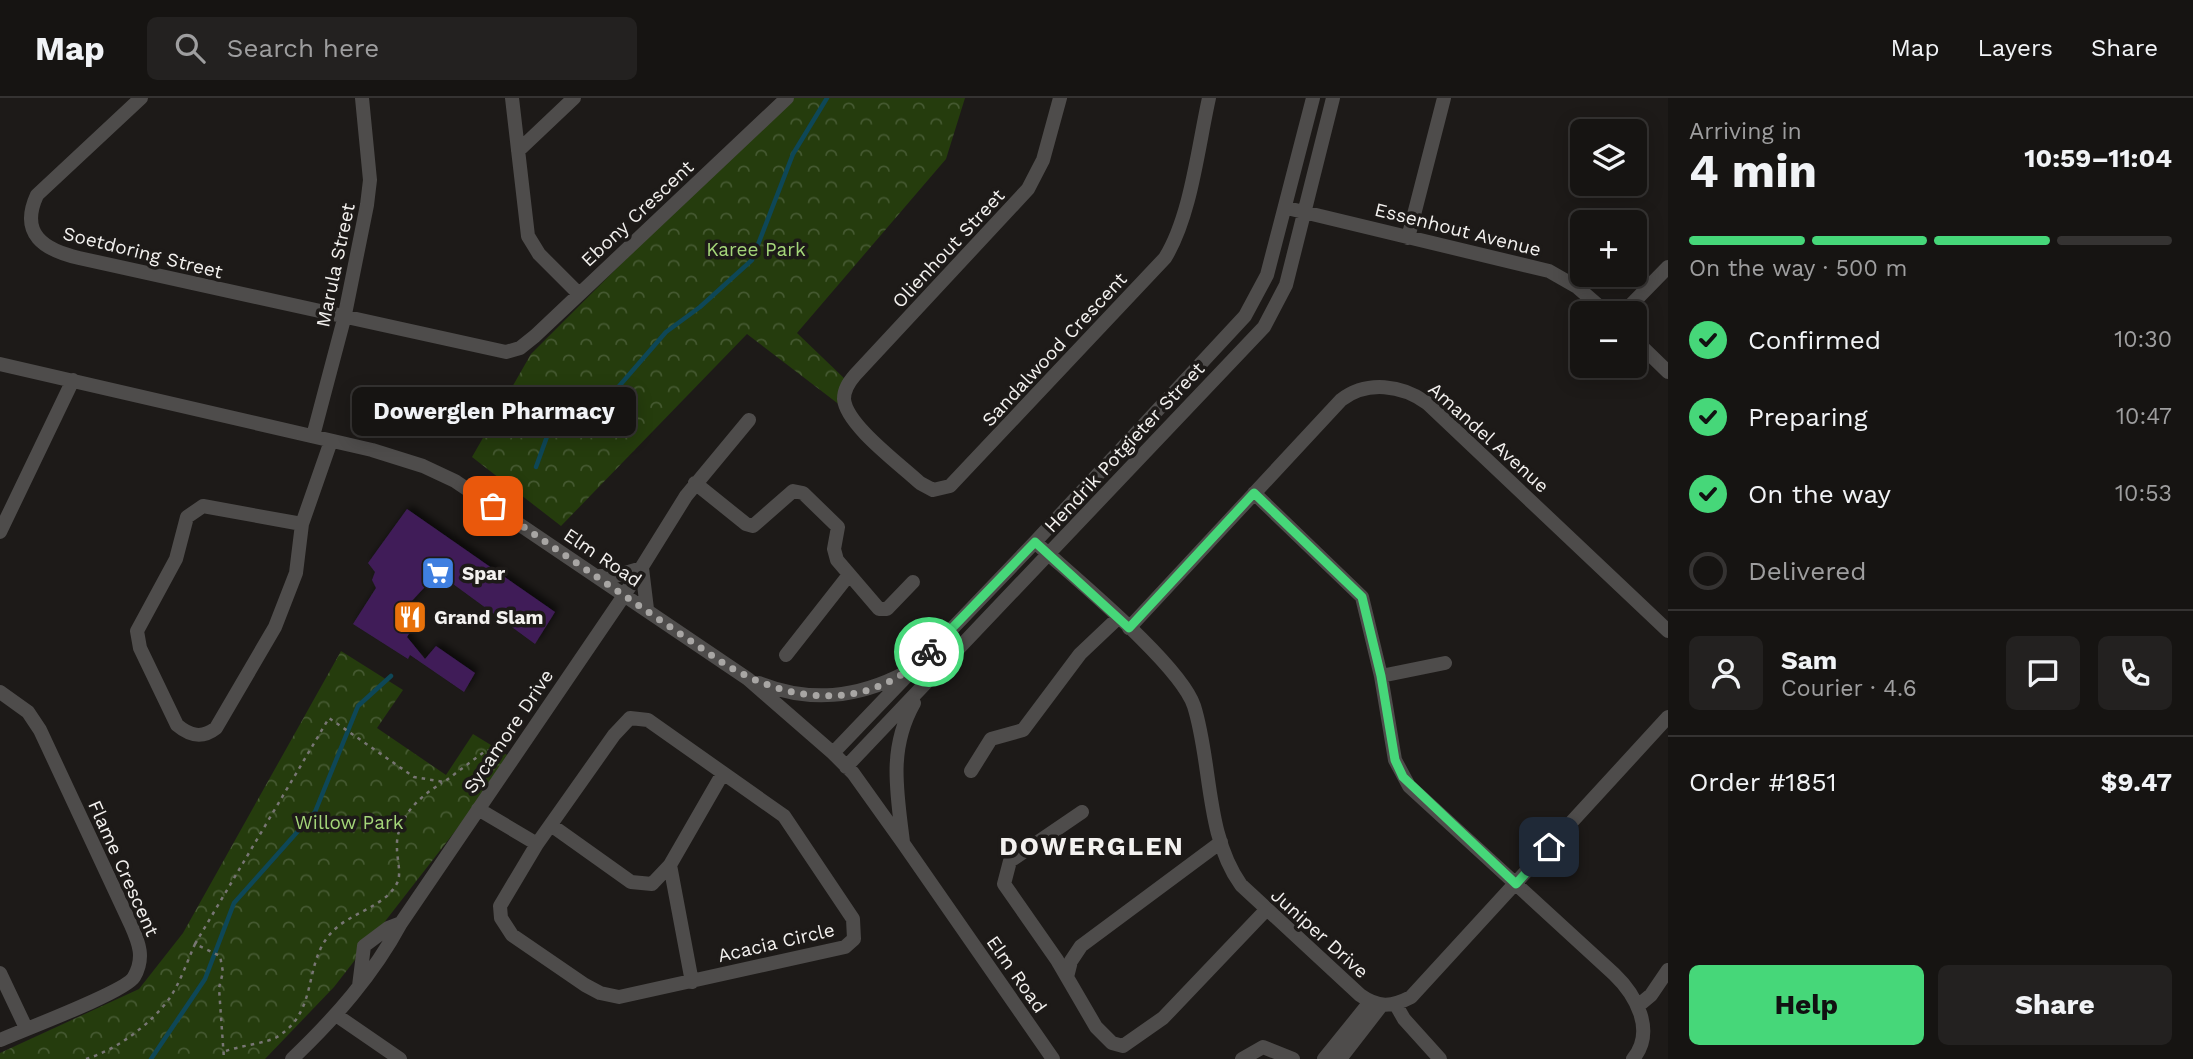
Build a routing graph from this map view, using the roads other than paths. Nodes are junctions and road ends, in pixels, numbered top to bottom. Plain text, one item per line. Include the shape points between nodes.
1 (141, 98) edge
2 (362, 98) edge
3 (512, 98) edge
4 (574, 98) edge
5 (787, 98) edge
6 (1059, 98) edge
7 (1209, 98) edge
8 (1313, 98) edge
9 (1334, 98) edge
10 (1444, 98) edge
11 (518, 152) junction
12 (1287, 208) junction
13 (1307, 212) junction
14 (1408, 238) junction
15 (1668, 267) edge
16 (579, 294) junction
17 (1594, 301) edge
18 (1635, 301) edge
19 (344, 319) junction
20 (1647, 352) edge
21 (0, 364) edge
22 (1668, 372) edge
23 (73, 380) junction
24 (847, 409) joint
25 (749, 420) dead end
26 (313, 436) junction
27 (331, 441) junction
28 (695, 484) junction
29 (1254, 493) junction
30 (302, 524) junction
31 (0, 532) edge
32 (1035, 542) junction
33 (1049, 555) junction
34 (642, 568) junction
35 (598, 576) junction
36 (848, 576) junction
37 (913, 582) dead end
38 (625, 594) junction
39 (647, 609) junction
40 (1123, 623) junction
41 (1668, 631) edge
42 (786, 655) dead end
43 (1445, 663) dead end
44 (913, 669) junction
45 (932, 675) junction
46 (1381, 676) junction
47 (748, 679) junction
48 (0, 692) edge
49 (1668, 718) edge
50 (833, 753) junction
51 (846, 766) junction
52 (971, 771) dead end
53 (723, 773) junction
54 (478, 809) junction
55 (1082, 812) dead end
56 (551, 825) junction
57 (1221, 842) junction
58 (537, 844) junction
59 (904, 844) junction
60 (670, 865) junction
61 (1516, 884) junction
62 (1266, 910) junction
63 (401, 923) junction
64 (1047, 946) junction
65 (1080, 946) junction
66 (1668, 970) edge
67 (0, 973) edge
68 (1067, 977) junction
69 (692, 982) junction
70 (359, 986) junction
71 (1382, 1004) junction
72 (1639, 1005) junction
73 (336, 1015) junction
74 (26, 1028) junction
75 (0, 1040) edge
76 (292, 1059) edge
77 (400, 1059) edge
78 (1053, 1059) edge
79 (1242, 1059) edge
80 (1293, 1059) edge
81 (1324, 1059) edge
82 (1340, 1059) edge
83 (1440, 1059) edge
84 (1633, 1059) edge

1 - 19 street, Soetdoring Street via 37,195 30,214 37,238 61,254
2 - 19 street, Marula Street via 369,192
3 - 11 street, Ebony Crescent
4 - 11 street
5 - 16 street, Ebony Crescent
6 - 24 street, Olienhout Street via 1044,160 1028,189 850,381 844,394
7 - 24 street, Sandalwood Crescent via 1180,224 1165,258 950,486 937,491 920,483
8 - 12 street, Hendrik Potgieter Street
9 - 13 street, Hendrik Potgieter Street
10 - 14 street
11 - 16 street, Ebony Crescent via 528,236 539,254
12 - 13 street, Essenhout Avenue
12 - 32 street, Hendrik Potgieter Street via 1267,275 1245,316
13 - 14 street, Essenhout Avenue
13 - 33 street, Hendrik Potgieter Street via 1286,285 1264,327
14 - 17 street, Essenhout Avenue via 1549,271
15 - 18 street
16 - 19 street, Soetdoring Street via 520,348 506,352
19 - 26 street, Marula Street
20 - 22 street
21 - 23 street, Elm Road
23 - 26 street, Elm Road
23 - 31 street
25 - 28 street, Sycamore Drive
26 - 27 street, Elm Road
27 - 30 street
27 - 35 street, Elm Road via 423,466 456,481
28 - 34 street, Sycamore Drive
28 - 36 street via 753,526 786,496 800,491 838,527 834,555
29 - 40 street, Amandel Avenue
29 - 41 street, Amandel Avenue via 1347,395 1371,388 1407,390 1427,402
29 - 46 street via 1362,597
30 - 30 street via 203,506 187,517 176,559 137,637 177,725 187,733 209,734 216,728 269,637 296,573
32 - 33 street, Juniper Drive
32 - 44 street, Hendrik Potgieter Street
33 - 40 street, Juniper Drive
33 - 45 street, Hendrik Potgieter Street
34 - 35 street
34 - 38 street, Sycamore Drive
34 - 39 street
35 - 38 street, Elm Road
36 - 37 street via 884,610
36 - 42 street
38 - 39 street, Elm Road
38 - 54 street, Sycamore Drive
39 - 47 street, Elm Road
40 - 52 street, Amandel Avenue via 1080,654 1030,723 1017,734 991,739
40 - 57 street, Juniper Drive via 1178,678 1190,698
43 - 46 street
44 - 47 street via 871,688 832,696 794,694
44 - 50 street, Hendrik Potgieter Street
45 - 51 street, Hendrik Potgieter Street
45 - 59 street via 906,717 895,753
46 - 61 street via 1395,760 1403,777
47 - 50 street, Elm Road
48 - 74 street, Flame Crescent via 28,712 40,730 141,948 128,984
49 - 61 street
50 - 51 street, Elm Road
51 - 59 street, Elm Road
53 - 56 street, Acacia Circle via 648,720 629,718
53 - 60 street
53 - 69 street, Acacia Circle via 784,816 853,919 854,939 845,947
54 - 58 street
54 - 63 street, Sycamore Drive
55 - 64 street via 1021,851 1003,877
56 - 58 street, Acacia Circle
56 - 60 street via 631,882 652,884
57 - 62 street, Juniper Drive via 1234,876
57 - 65 street
58 - 69 street, Acacia Circle via 500,906 501,918 512,935 600,993 638,995
59 - 78 street, Elm Road
60 - 69 street
61 - 71 street via 1411,997
61 - 72 street via 1621,980
62 - 68 street via 1163,1018 1123,1045 1104,1037
62 - 71 street, Juniper Drive
63 - 70 street, Sycamore Drive
63 - 70 street via 364,946
64 - 65 street via 1063,950
64 - 68 street
65 - 68 street
66 - 72 street
67 - 74 street
70 - 73 street, Sycamore Drive
71 - 81 street
71 - 82 street
71 - 83 street, Juniper Drive via 1404,1019
72 - 84 street via 1642,1040
73 - 76 street, Sycamore Drive
73 - 77 street
74 - 75 street, Flame Crescent
79 - 80 street via 1263,1047

